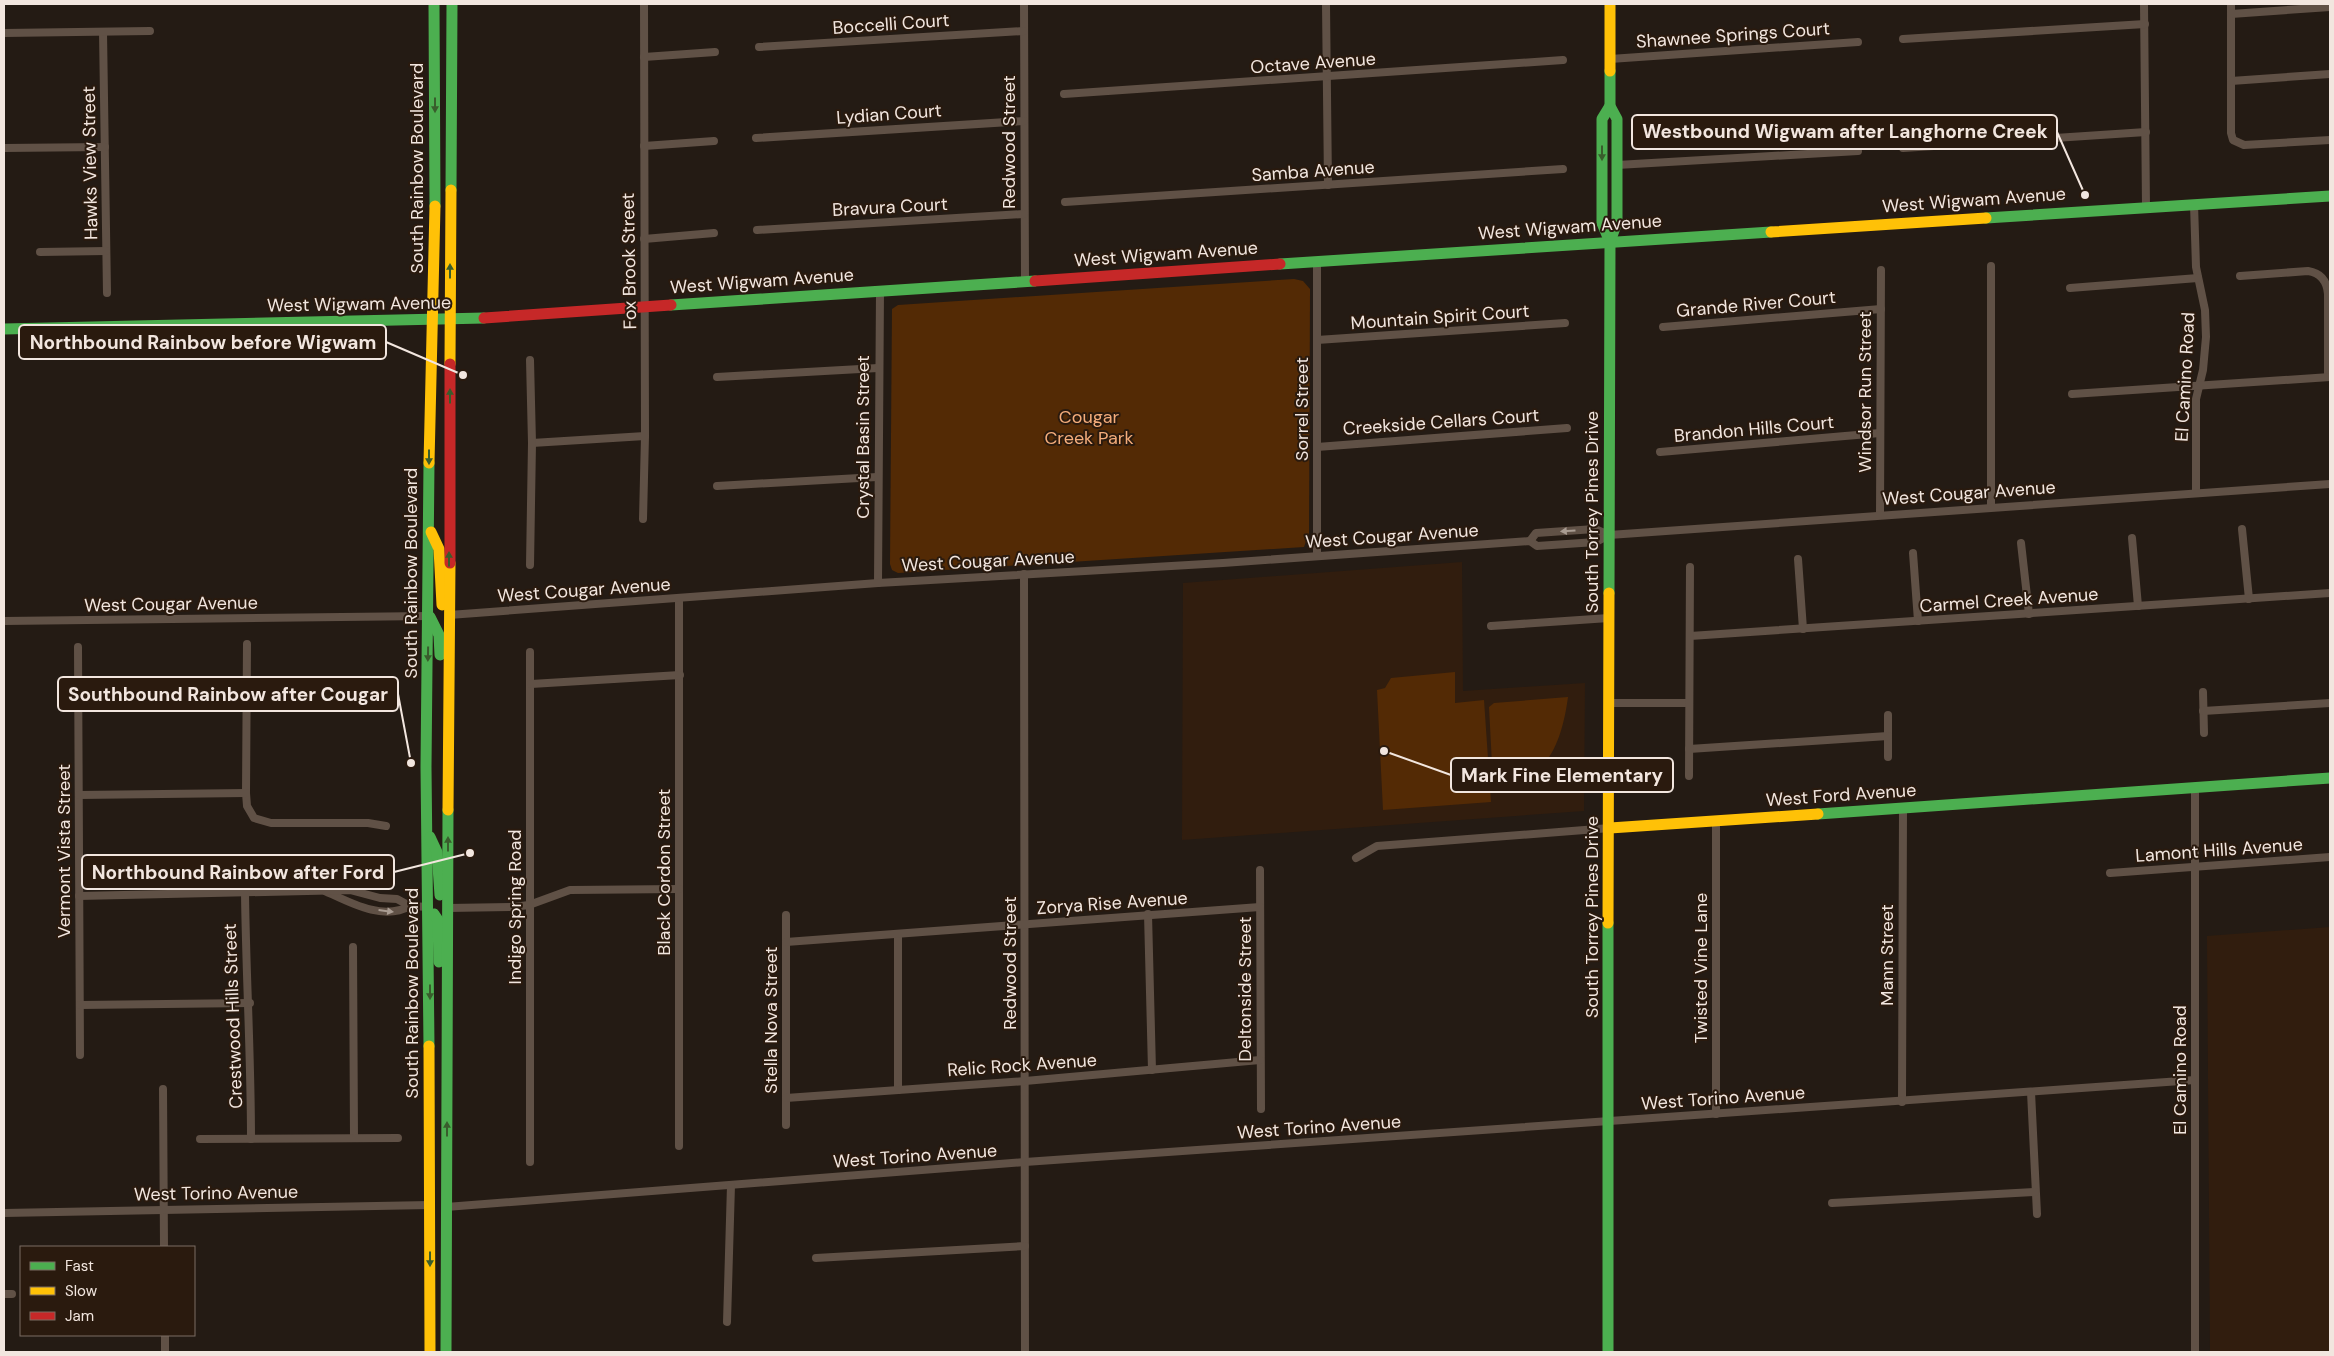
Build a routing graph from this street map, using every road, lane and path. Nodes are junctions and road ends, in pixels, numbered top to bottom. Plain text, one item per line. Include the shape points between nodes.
1 (434, 4) edge
2 (442, 4) edge
3 (452, 4) edge
4 (644, 4) edge
5 (1024, 4) edge
6 (1326, 4) edge
7 (1610, 4) edge
8 (2144, 4) edge
9 (2232, 4) edge
10 (2330, 7) edge
11 (2231, 14) junction
12 (452, 18) junction
13 (2145, 24) junction
14 (150, 31) dead end
15 (1024, 31) junction
16 (103, 32) junction
17 (4, 33) edge
18 (434, 37) junction
19 (1903, 39) dead end
20 (1858, 42) dead end
21 (759, 47) dead end
22 (715, 52) dead end
23 (644, 57) junction
24 (1610, 59) junction
25 (1563, 60) dead end
26 (2330, 74) edge
27 (1326, 77) junction
28 (2231, 81) junction
29 (1064, 94) dead end
30 (1610, 106) junction
31 (451, 117) junction
32 (1024, 120) junction
33 (2146, 132) junction
34 (756, 138) dead end
35 (2330, 140) edge
36 (714, 142) dead end
37 (644, 146) junction
38 (105, 147) junction
39 (4, 148) edge
40 (1903, 148) dead end
41 (1858, 151) dead end
42 (1617, 165) junction
43 (1563, 169) dead end
44 (1328, 185) junction
45 (2330, 196) edge
46 (1065, 202) dead end
47 (2194, 204) junction
48 (2146, 207) junction
49 (1024, 214) junction
50 (757, 230) dead end
51 (714, 233) dead end
52 (644, 239) junction
53 (1610, 242) junction
54 (106, 251) junction
55 (40, 252) dead end
56 (1317, 262) junction
57 (1991, 266) dead end
58 (1881, 270) dead end
59 (2240, 276) dead end
60 (2198, 278) junction
61 (1025, 281) junction
62 (2070, 288) dead end
63 (880, 291) junction
64 (108, 293) dead end
65 (645, 307) junction
66 (1880, 309) junction
67 (433, 320) junction
68 (450, 320) junction
69 (1565, 323) dead end
70 (1663, 327) dead end
71 (4, 329) edge
72 (1317, 340) junction
73 (530, 360) dead end
74 (878, 368) junction
75 (717, 377) dead end
76 (2329, 377) edge
77 (2199, 386) junction
78 (2072, 394) dead end
79 (1567, 428) dead end
80 (1880, 433) junction
81 (646, 436) junction
82 (532, 443) junction
83 (1317, 446) junction
84 (1660, 452) dead end
85 (877, 476) junction
86 (2330, 484) edge
87 (717, 486) dead end
88 (2196, 492) junction
89 (1991, 507) junction
90 (1880, 514) junction
91 (643, 519) dead end
92 (429, 528) junction
93 (2242, 530) dead end
94 (1609, 535) junction
95 (2132, 538) dead end
96 (1530, 541) junction
97 (2021, 543) dead end
98 (1913, 553) dead end
99 (1317, 556) junction
100 (1798, 559) dead end
101 (530, 565) dead end
102 (1690, 568) dead end
103 (1024, 574) junction
104 (878, 582) junction
105 (2330, 593) edge
106 (679, 598) junction
107 (2249, 599) junction
108 (2138, 606) junction
109 (2029, 614) junction
110 (449, 615) junction
111 (429, 616) junction
112 (1609, 618) junction
113 (4, 621) edge
114 (1918, 621) junction
115 (1491, 626) dead end
116 (1803, 629) junction
117 (1690, 636) junction
118 (247, 644) dead end
119 (78, 647) dead end
120 (530, 652) dead end
121 (680, 675) junction
122 (531, 684) junction
123 (247, 685) junction
124 (78, 687) junction
125 (2203, 692) dead end
126 (1610, 703) junction
127 (1689, 703) junction
128 (2330, 703) edge
129 (448, 710) junction
130 (2203, 711) junction
131 (1888, 715) dead end
132 (2204, 733) dead end
133 (1888, 736) junction
134 (1689, 749) junction
135 (1888, 757) dead end
136 (1689, 776) dead end
137 (2330, 778) edge
138 (2195, 788) junction
139 (246, 793) junction
140 (79, 795) junction
141 (1903, 808) junction
142 (1716, 821) junction
143 (386, 826) dead end
144 (1610, 828) junction
145 (428, 832) junction
146 (2330, 857) edge
147 (1356, 858) dead end
148 (2195, 866) junction
149 (1260, 870) dead end
150 (2110, 873) dead end
151 (680, 889) junction
152 (324, 891) junction
153 (245, 893) junction
154 (79, 896) junction
155 (529, 905) junction
156 (410, 906) junction
157 (430, 907) junction
158 (1260, 907) junction
159 (448, 908) junction
160 (1148, 914) junction
161 (786, 915) dead end
162 (1025, 924) junction
163 (898, 934) junction
164 (786, 942) junction
165 (353, 947) dead end
166 (447, 996) junction
167 (250, 1003) junction
168 (80, 1005) junction
169 (80, 1055) dead end
170 (1260, 1060) junction
171 (1152, 1070) junction
172 (2195, 1080) junction
173 (1025, 1081) junction
174 (163, 1089) dead end
175 (898, 1090) junction
176 (2031, 1092) junction
177 (786, 1098) junction
178 (1902, 1102) junction
179 (1261, 1109) dead end
180 (1716, 1114) junction
181 (1608, 1121) junction
182 (786, 1125) dead end
183 (354, 1138) junction
184 (398, 1138) dead end
185 (200, 1139) dead end
186 (251, 1139) junction
187 (430, 1144) junction
188 (679, 1146) dead end
189 (530, 1162) dead end
190 (1026, 1162) junction
191 (731, 1185) junction
192 (2035, 1192) junction
193 (1832, 1203) dead end
194 (430, 1205) junction
195 (446, 1207) junction
196 (164, 1209) junction
197 (4, 1213) edge
198 (2037, 1214) dead end
199 (164, 1246) edge
200 (1026, 1246) junction
201 (816, 1258) dead end
202 (446, 1304) junction
203 (727, 1322) dead end
204 (165, 1336) edge
205 (166, 1352) edge
206 (430, 1352) edge
207 (446, 1352) edge
208 (1025, 1352) edge
209 (1608, 1352) edge
210 (2195, 1352) edge

1 - 18 street, South Rainbow Boulevard
2 - 12 street
3 - 12 street, South Rainbow Boulevard
4 - 23 street, Fox Brook Street
5 - 15 street, Redwood Street
6 - 27 street
7 - 24 street, South Torrey Pines Drive
8 - 13 street
9 - 11 street
10 - 11 street
11 - 28 street
12 - 31 street, South Rainbow Boulevard
13 - 19 street
13 - 33 street
14 - 16 street
15 - 21 street, Boccelli Court
15 - 32 street, Redwood Street
16 - 17 street
16 - 38 street, Hawks View Street
18 - 31 street via 441,45 442,80
18 -> 67 street, South Rainbow Boulevard
20 - 24 street, Shawnee Springs Court
22 - 23 street
23 - 37 street, Fox Brook Street
24 - 30 street, South Torrey Pines Drive
25 - 27 street, Octave Avenue
26 - 28 street
27 - 29 street, Octave Avenue
27 - 44 street
28 - 35 street via 2233,140 2244,145
30 - 42 street, South Torrey Pines Drive via 1617,119
30 -> 53 street, South Torrey Pines Drive via 1602,119 1602,223
68 -> 31 street, South Rainbow Boulevard
32 - 34 street, Lydian Court
32 - 49 street, Redwood Street
33 - 40 street
33 - 48 street
36 - 37 street
37 - 52 street, Fox Brook Street
38 - 39 street
38 - 54 street, Hawks View Street
41 - 42 street
42 - 53 street, South Torrey Pines Drive via 1617,222
43 - 44 street, Samba Avenue
44 - 46 street, Samba Avenue
45 - 47 street, West Wigwam Avenue
47 - 48 street, West Wigwam Avenue
47 - 60 street, El Camino Road
48 - 53 street, West Wigwam Avenue
49 - 50 street, Bravura Court
49 - 61 street, Redwood Street
51 - 52 street
52 - 65 street, Fox Brook Street
53 - 56 street, West Wigwam Avenue
53 - 94 street, South Torrey Pines Drive
54 - 55 street
54 - 64 street, Hawks View Street
56 - 61 street, West Wigwam Avenue
56 - 72 street, Sorrel Street
57 - 89 street
58 - 66 street, Windsor Run Street
59 - 76 street via 2308,271 2323,279 2328,294
60 - 62 street
60 - 77 street, El Camino Road via 2205,310 2206,337
61 - 63 street, West Wigwam Avenue
63 - 65 street, West Wigwam Avenue
63 - 74 street, Crystal Basin Street
65 - 68 street, West Wigwam Avenue
65 - 81 street, Fox Brook Street
66 - 70 street, Grande River Court
66 - 80 street, Windsor Run Street
67 - 68 street, West Wigwam Avenue
67 - 71 street, West Wigwam Avenue
67 -> 92 street, South Rainbow Boulevard
110 -> 68 street, South Rainbow Boulevard
69 - 72 street, Mountain Spirit Court
72 - 83 street, Sorrel Street
73 - 82 street
74 - 75 street
74 - 85 street, Crystal Basin Street
76 - 77 street
77 - 78 street
77 - 88 street, El Camino Road via 2196,399
79 - 83 street, Creekside Cellars Court
80 - 84 street, Brandon Hills Court
80 - 90 street, Windsor Run Street
81 - 82 street
81 - 91 street, Fox Brook Street
82 - 101 street
83 - 99 street, Sorrel Street
85 - 87 street
85 - 104 street, Crystal Basin Street
86 - 88 street, West Cougar Avenue
88 - 89 street, West Cougar Avenue
89 - 90 street, West Cougar Avenue
90 - 94 street, West Cougar Avenue
92 - 110 street via 439,549 442,608
92 - 111 street, South Rainbow Boulevard
93 - 107 street
94 - 96 street, West Cougar Avenue via 1596,542 1537,546
94 -> 96 street, West Cougar Avenue via 1595,529 1536,533
94 - 112 street, South Torrey Pines Drive
95 - 108 street
96 - 99 street, West Cougar Avenue
97 - 109 street
98 - 114 street
99 - 103 street, West Cougar Avenue
100 - 116 street
102 - 117 street
103 - 104 street, West Cougar Avenue
103 - 162 street, Redwood Street
104 - 106 street, West Cougar Avenue
105 - 107 street, Carmel Creek Avenue
106 - 110 street, West Cougar Avenue
106 - 121 street, Black Cordon Street
107 - 108 street, Carmel Creek Avenue
108 - 109 street, Carmel Creek Avenue
109 - 114 street, Carmel Creek Avenue
110 - 129 street, South Rainbow Boulevard
111 - 113 street, West Cougar Avenue
111 - 129 street via 439,635 441,696
111 -> 145 street, South Rainbow Boulevard
112 - 115 street
112 - 126 street, South Torrey Pines Drive
114 - 116 street, Carmel Creek Avenue
116 - 117 street, Carmel Creek Avenue
117 - 127 street
118 - 123 street
119 - 124 street, Vermont Vista Street
120 - 122 street, Indigo Spring Road
121 - 122 street
121 - 151 street, Black Cordon Street
122 - 155 street, Indigo Spring Road
123 - 124 street
123 - 139 street
124 - 140 street, Vermont Vista Street
125 - 130 street
126 - 127 street
126 - 144 street, South Torrey Pines Drive
127 - 134 street
128 - 130 street
159 -> 129 street, South Rainbow Boulevard
130 - 132 street
131 - 133 street
133 - 134 street
133 - 135 street
134 - 136 street
137 - 138 street, West Ford Avenue
138 - 141 street, West Ford Avenue
138 - 148 street, El Camino Road
139 - 140 street
139 - 143 street via 247,806 254,818 271,823 368,823
140 - 154 street, Vermont Vista Street
141 - 142 street, West Ford Avenue
141 - 178 street, Mann Street
142 - 144 street, West Ford Avenue
142 - 180 street, Twisted Vine Lane
144 - 147 street, West Ford Avenue via 1377,846
144 - 181 street, South Torrey Pines Drive
145 - 157 street, South Rainbow Boulevard
145 - 159 street via 437,852 440,898
146 - 148 street, Lamont Hills Avenue
148 - 150 street, Lamont Hills Avenue
148 - 172 street, El Camino Road
149 - 158 street, Deltonside Street
151 - 155 street via 570,890
151 - 188 street, Black Cordon Street
152 - 153 street
152 - 156 street via 350,890 398,899
152 -> 156 street via 360,907 379,911 398,913
153 - 154 street
153 - 167 street, Crestwood Hills Street via 246,973
154 - 168 street, Vermont Vista Street
155 - 159 street
155 - 189 street, Indigo Spring Road
156 - 157 street
157 - 166 street via 438,920 439,965
157 -> 187 street, South Rainbow Boulevard
158 - 160 street, Zorya Rise Avenue
158 - 170 street, Deltonside Street
159 - 166 street, South Rainbow Boulevard
160 - 162 street, Zorya Rise Avenue
160 - 171 street
161 - 164 street, Stella Nova Street
162 - 163 street, Zorya Rise Avenue
162 - 173 street, Redwood Street
163 - 164 street, Zorya Rise Avenue
163 - 175 street
164 - 177 street, Stella Nova Street
165 - 183 street
195 -> 166 street, South Rainbow Boulevard
167 - 168 street
167 - 186 street, Crestwood Hills Street
168 - 169 street, Vermont Vista Street
170 - 171 street, Relic Rock Avenue
170 - 179 street, Deltonside Street
171 - 173 street, Relic Rock Avenue
172 - 176 street, West Torino Avenue
172 - 210 street, El Camino Road
173 - 175 street, Relic Rock Avenue
173 - 190 street, Redwood Street
174 - 196 street
175 - 177 street, Relic Rock Avenue
176 - 178 street, West Torino Avenue
176 - 192 street
177 - 182 street, Stella Nova Street
178 - 180 street, West Torino Avenue
180 - 181 street, West Torino Avenue
181 - 190 street, West Torino Avenue
181 - 209 street, South Torrey Pines Drive
183 - 184 street
183 - 186 street
185 - 186 street
187 - 194 street, South Rainbow Boulevard
187 - 195 street via 438,1158 439,1188
190 - 191 street, West Torino Avenue
190 - 200 street, Redwood Street
191 - 195 street, West Torino Avenue
191 - 203 street
192 - 193 street
192 - 198 street
194 - 196 street, West Torino Avenue
194 - 202 street via 439,1235 440,1281
194 -> 206 street, South Rainbow Boulevard
195 - 202 street, South Rainbow Boulevard
196 - 197 street, West Torino Avenue
196 - 199 street
200 - 201 street
200 - 208 street, Redwood Street
202 - 207 street, South Rainbow Boulevard
204 - 205 street

